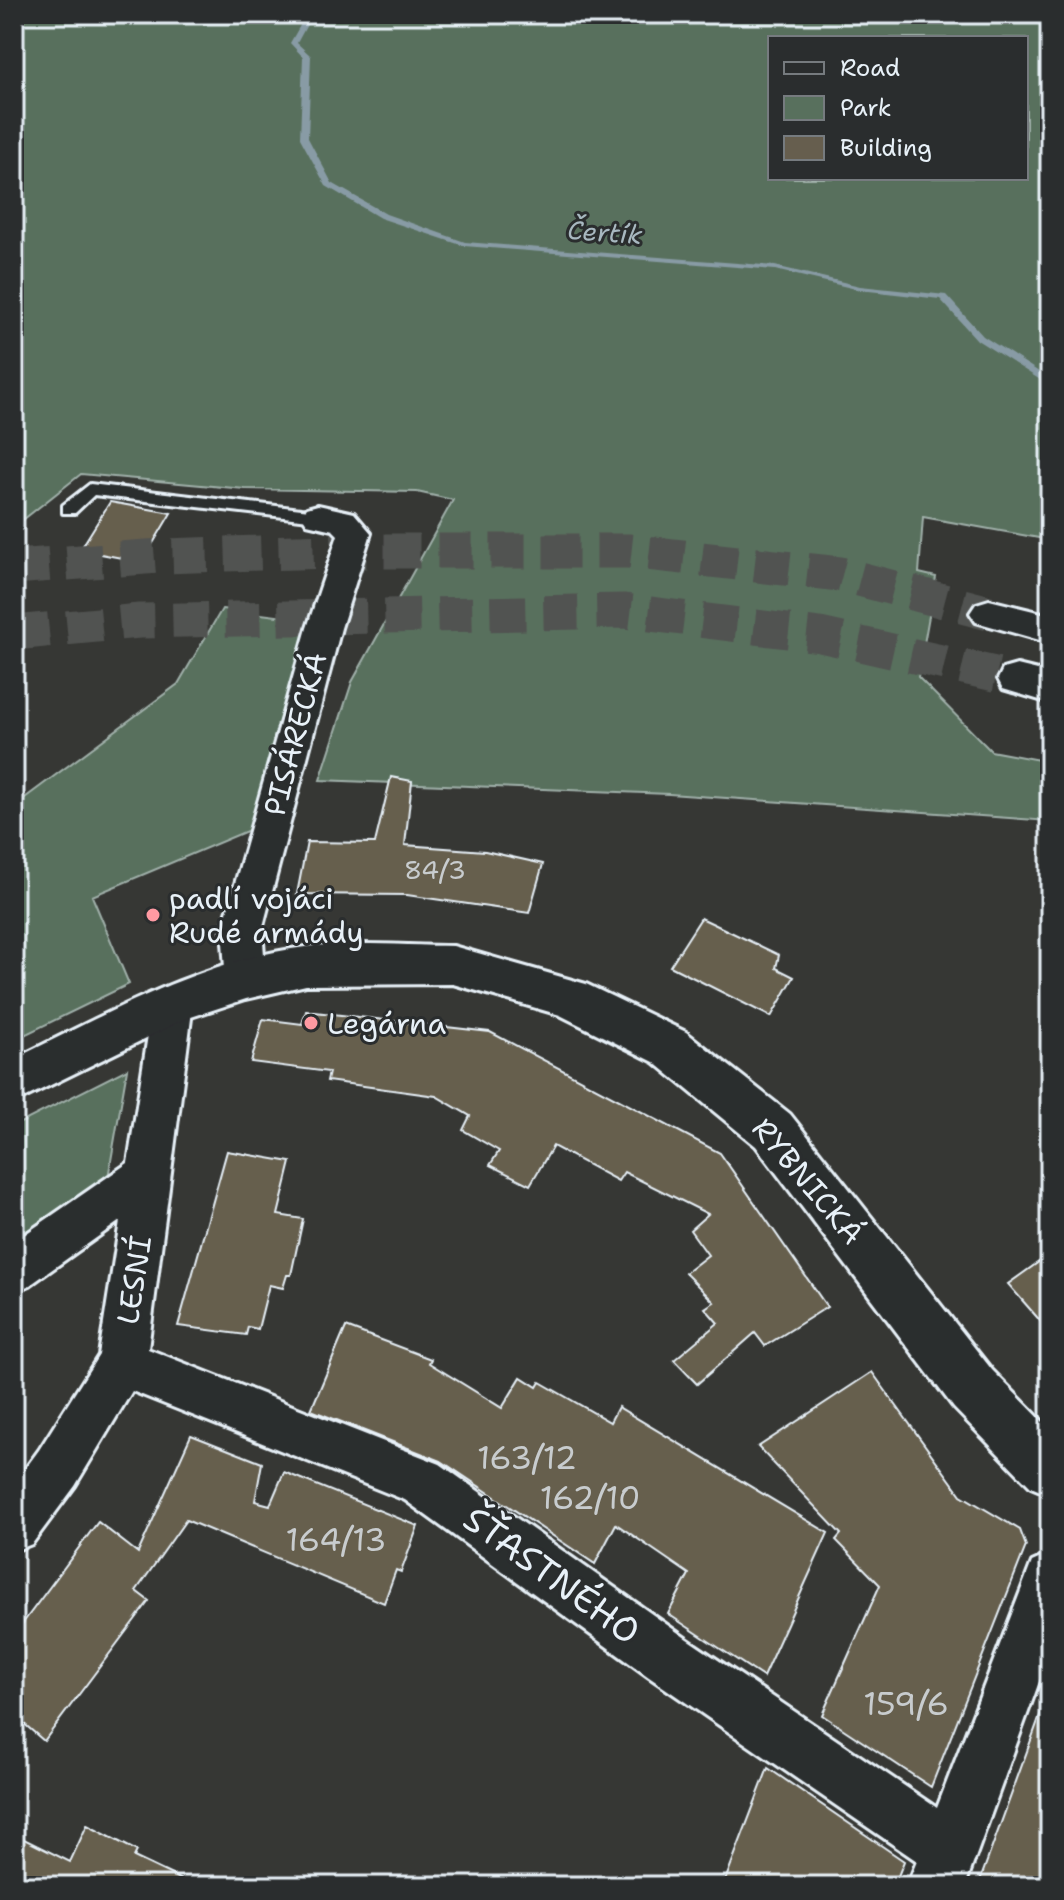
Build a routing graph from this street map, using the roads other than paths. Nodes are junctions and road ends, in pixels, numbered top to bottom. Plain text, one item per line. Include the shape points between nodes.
1 (69, 509) dead end
2 (318, 516) joint
3 (989, 613) tunnel mouth
4 (1050, 629) edge
5 (246, 980) junction
6 (173, 1003) junction
7 (14, 1082) edge
8 (151, 1173) junction
9 (14, 1269) edge
10 (122, 1363) junction
11 (1050, 1468) edge
12 (14, 1526) edge
13 (1050, 1580) edge
14 (943, 1868) edge

1 - 2 lane via 90,489
2 - 5 street, PISÁRECKÁ via 343,521 355,533 242,930
3 - 4 main road
5 - 6 main road, RYBNICKÁ
5 - 11 main road, RYBNICKÁ via 306,966 453,965 570,998 670,1047 773,1130 973,1389
6 - 7 main road
6 - 8 street, LESNÍ
8 - 9 street
8 - 10 street, LESNÍ
10 - 12 street, LESNÍ
10 - 14 street, ŠŤASTNÉHO via 422,1482 668,1658
13 - 14 street

